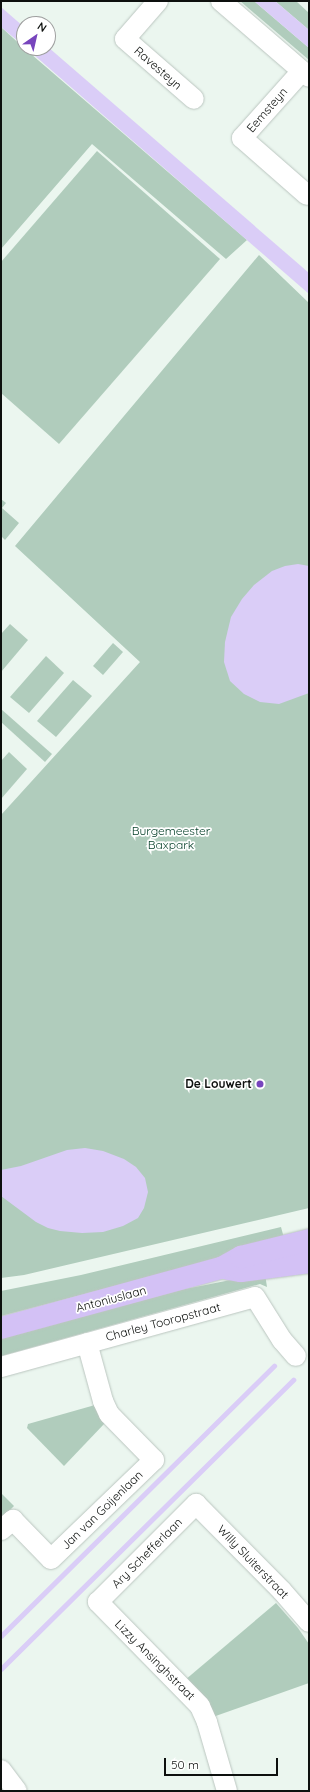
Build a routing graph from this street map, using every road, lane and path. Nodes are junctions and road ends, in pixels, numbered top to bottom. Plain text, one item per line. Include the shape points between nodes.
1 (158, 1) edge
2 (221, 1) edge
3 (305, 74) edge
4 (194, 99) dead end
5 (307, 195) dead end
6 (309, 1240) edge
7 (309, 1262) edge
8 (221, 1268) junction
9 (1, 1328) edge
10 (87, 1343) junction
11 (296, 1356) dead end
12 (1, 1367) edge
13 (196, 1504) joint
14 (1, 1530) edge
15 (98, 1602) joint
16 (309, 1622) edge
17 (1, 1770) edge
18 (17, 1791) edge
19 (227, 1791) edge

1 - 4 street, Ravesteyn via 125,39
2 - 3 street
3 - 5 street, Eemsteyn via 242,138
6 - 8 main road, Antoniuslaan via 240,1257
7 - 8 main road, Antoniuslaan via 241,1271
8 - 9 main road, Antoniuslaan
10 - 11 street, Charley Tooropstraat via 255,1297 282,1340
10 - 12 street, Charley Tooropstraat
10 - 14 street, Jan van Goijenlaan via 109,1414 154,1460 51,1559 13,1520
13 - 15 street, Ary Schefferlaan
13 - 16 street, Willy Sluiterstraat
15 - 19 street, Lizzy Ansinghstraat via 200,1706
17 - 18 street

